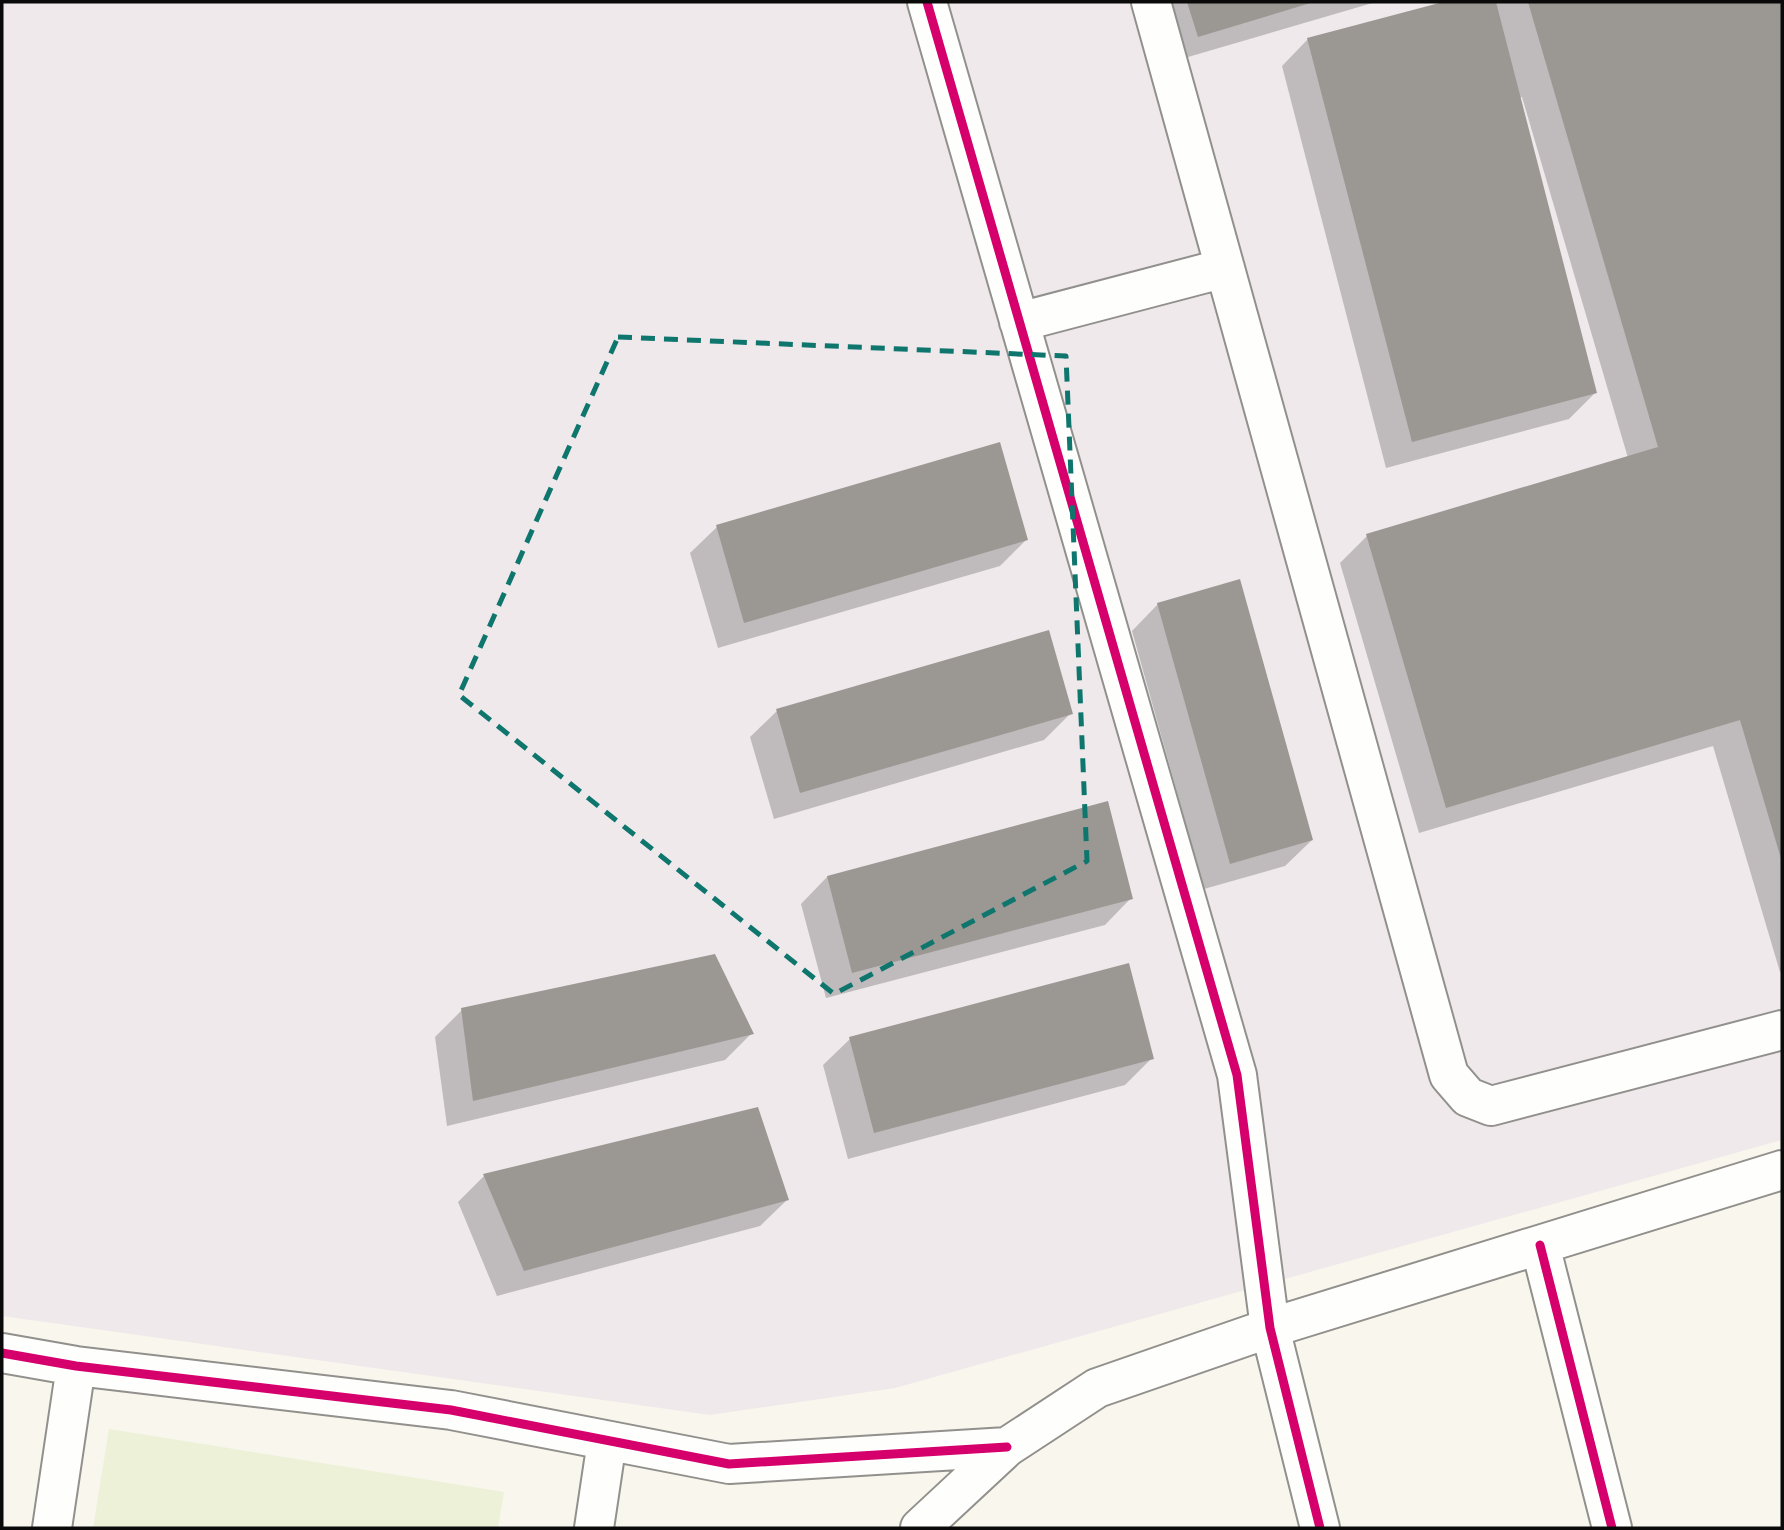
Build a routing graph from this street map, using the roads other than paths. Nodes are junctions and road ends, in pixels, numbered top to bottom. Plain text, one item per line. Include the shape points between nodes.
1 (927, 2) edge
2 (1151, 2) edge
3 (1225, 268) junction
4 (1019, 322) junction
5 (1782, 1030) edge
6 (1782, 1170) edge
7 (1540, 1245) junction
8 (1270, 1328) junction
9 (2, 1353) edge
10 (76, 1366) junction
11 (607, 1441) junction
12 (1007, 1447) junction
13 (52, 1528) edge
14 (594, 1528) edge
15 (920, 1528) edge
16 (1320, 1528) edge
17 (1612, 1528) edge

1 - 4 street
2 - 3 street
3 - 4 street
3 - 5 street via 1449,1075 1468,1097 1491,1106
4 - 8 street via 1237,1074
6 - 7 street
7 - 8 street
7 - 17 street
8 - 12 street via 1097,1388
8 - 16 street
9 - 10 street
10 - 11 street via 451,1410
10 - 13 street
11 - 12 street via 729,1464
11 - 14 street
12 - 15 street

